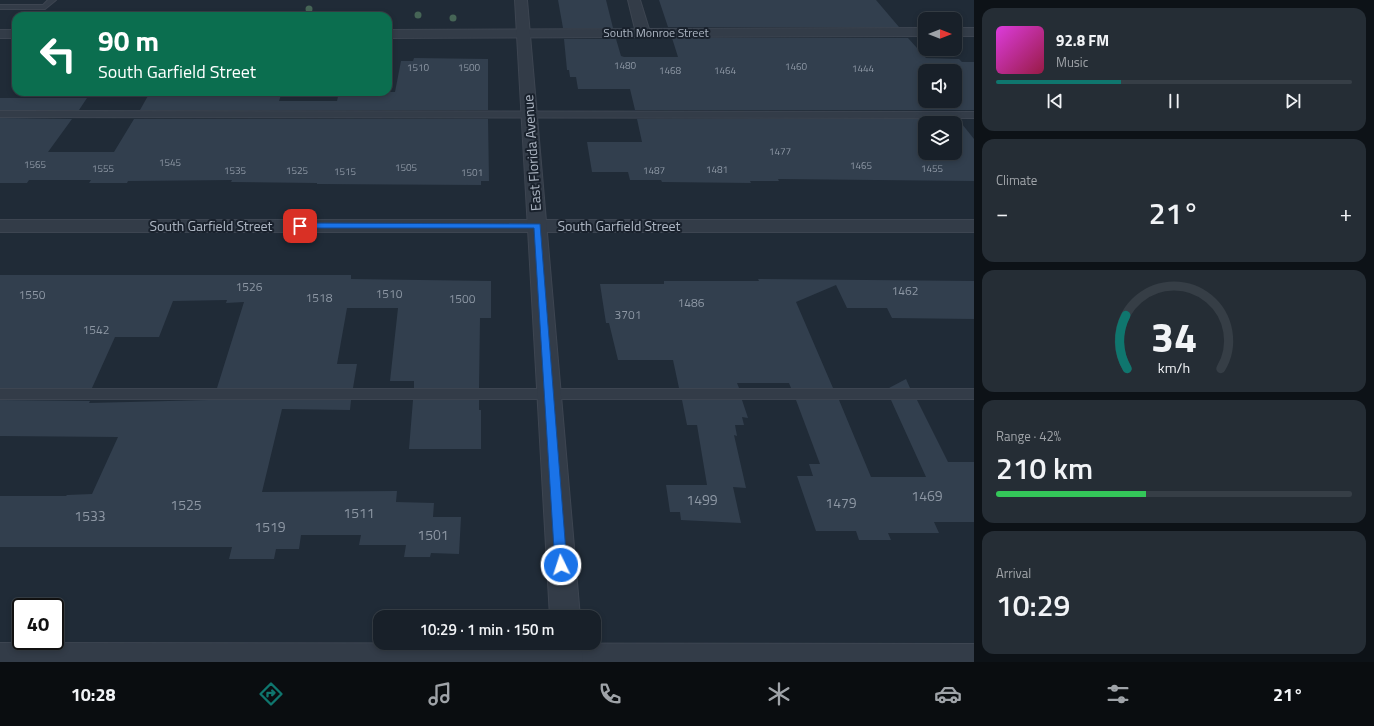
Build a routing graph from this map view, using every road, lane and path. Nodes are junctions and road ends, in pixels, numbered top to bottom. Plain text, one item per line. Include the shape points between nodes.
1 (52, 0) edge
2 (520, 0) edge
3 (634, 0) edge
4 (0, 7) edge
5 (918, 32) edge
6 (962, 32) edge
7 (974, 32) edge
8 (643, 33) junction
9 (0, 34) edge
10 (12, 34) edge
11 (392, 34) edge
12 (523, 34) junction
13 (0, 114) edge
14 (529, 115) junction
15 (974, 115) edge
16 (0, 226) edge
17 (537, 226) junction
18 (974, 226) edge
19 (0, 394) edge
20 (974, 394) edge
21 (550, 395) junction
22 (565, 610) edge
23 (567, 655) edge
24 (0, 659) edge
25 (974, 660) edge

1 - 4 lane via 45,7
2 - 12 street, East Florida Avenue
3 - 8 street
5 - 8 street, South Monroe Street
6 - 7 street
8 - 12 street, South Monroe Street
9 - 10 street
11 - 12 street, South Monroe Street
12 - 14 street, East Florida Avenue
13 - 14 lane
14 - 15 lane
14 - 17 street, East Florida Avenue
16 - 17 street, South Garfield Street
17 - 18 street, South Garfield Street
17 - 21 street, East Florida Avenue
19 - 21 lane
20 - 21 lane
21 - 22 street, East Florida Avenue
23 - 24 street
23 - 25 street

